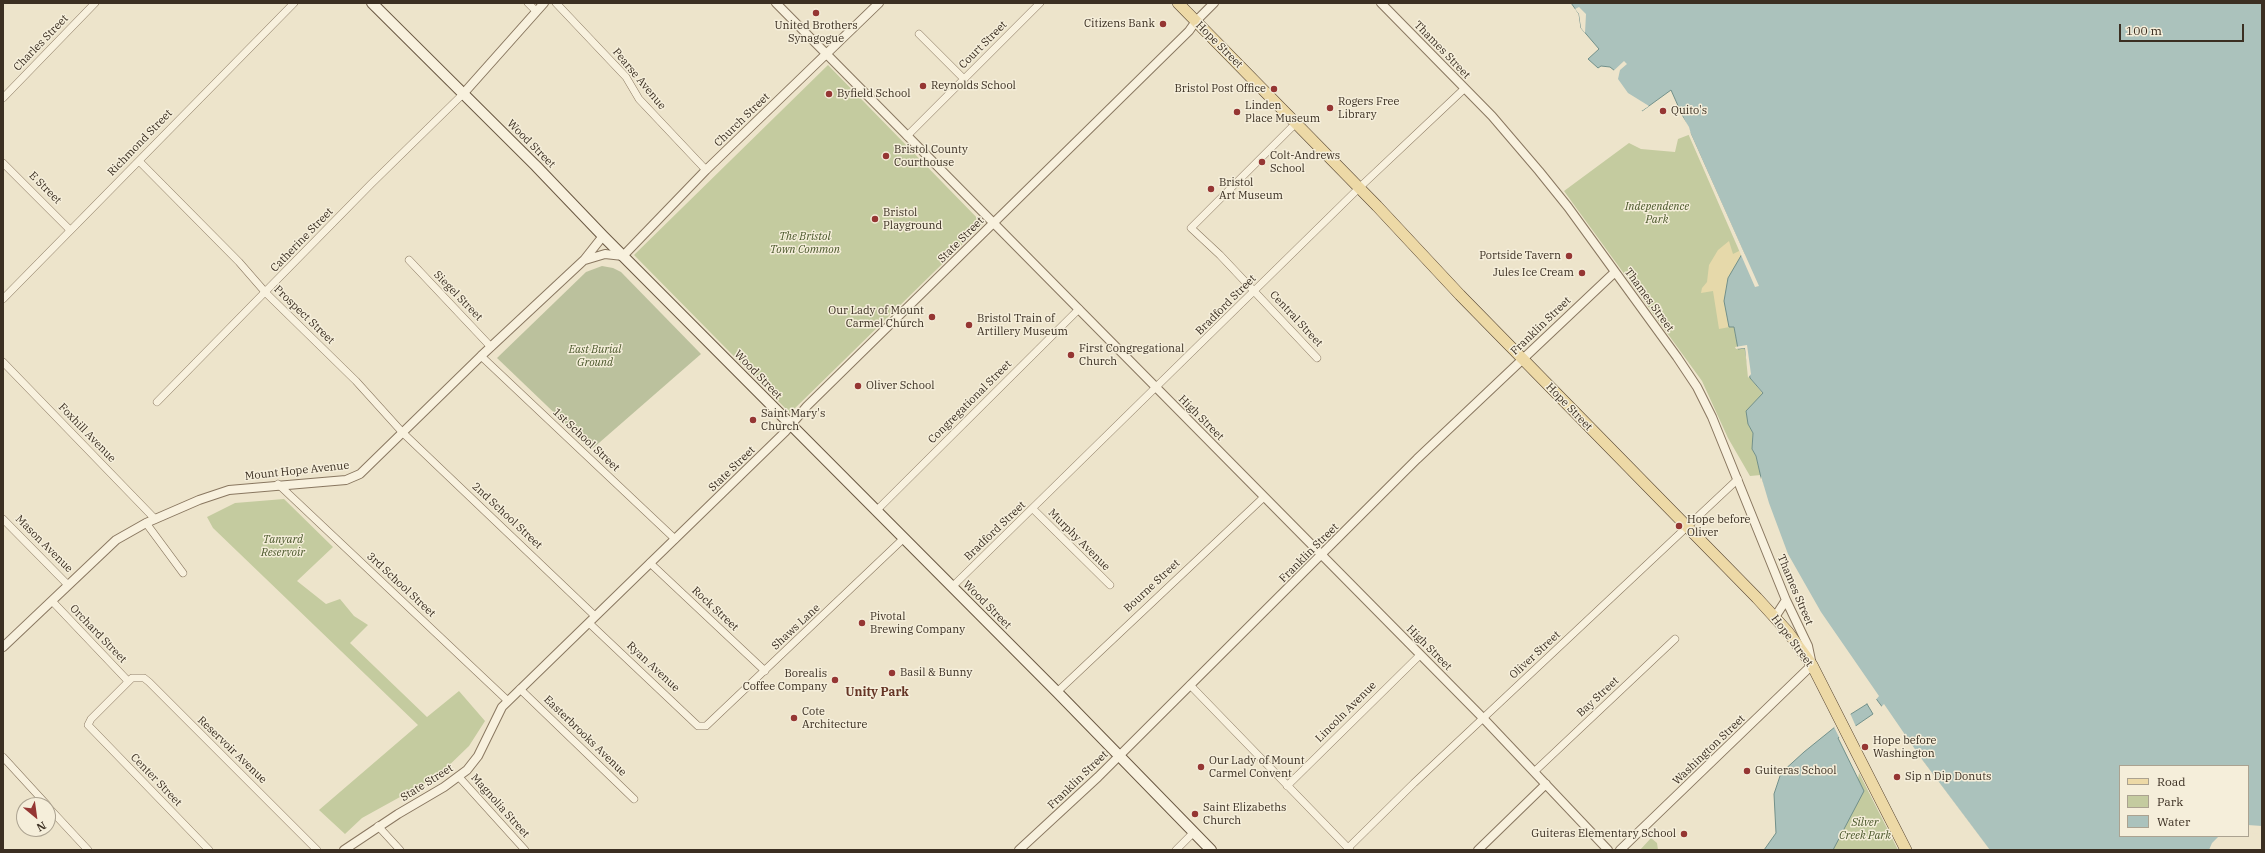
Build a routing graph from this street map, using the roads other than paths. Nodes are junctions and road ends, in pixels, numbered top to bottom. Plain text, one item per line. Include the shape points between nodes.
1 (95, 3) edge
2 (294, 3) edge
3 (372, 3) edge
4 (528, 3) edge
5 (544, 3) edge
6 (556, 3) edge
7 (776, 3) edge
8 (879, 3) edge
9 (1040, 3) edge
10 (1178, 3) edge
11 (1214, 3) edge
12 (1381, 3) edge
13 (536, 11) junction
14 (1196, 21) junction
15 (919, 34) dead end
16 (827, 54) junction
17 (964, 79) junction
18 (1464, 89) junction
19 (463, 94) junction
20 (3, 98) edge
21 (1295, 124) junction
22 (907, 136) junction
23 (138, 161) junction
24 (3, 162) edge
25 (706, 170) junction
26 (1359, 188) junction
27 (994, 224) junction
28 (70, 230) junction
29 (603, 236) junction
30 (623, 256) junction
31 (409, 260) dead end
32 (584, 260) junction
33 (1614, 272) junction
34 (1255, 291) junction
35 (266, 293) junction
36 (3, 299) edge
37 (1079, 309) junction
38 (491, 347) junction
39 (481, 356) junction
40 (1316, 358) dead end
41 (1523, 359) junction
42 (3, 362) edge
43 (1156, 388) junction
44 (157, 402) dead end
45 (791, 426) junction
46 (403, 433) junction
47 (1738, 478) junction
48 (278, 484) junction
49 (1264, 497) junction
50 (1033, 510) junction
51 (876, 512) junction
52 (3, 519) edge
53 (155, 519) junction
54 (146, 523) junction
55 (1686, 528) junction
56 (675, 539) junction
57 (903, 539) junction
58 (1322, 556) junction
59 (650, 563) junction
60 (183, 573) dead end
61 (68, 585) junction
62 (1110, 585) dead end
63 (952, 588) junction
64 (1786, 600) junction
65 (52, 601) junction
66 (596, 616) junction
67 (1775, 617) junction
68 (589, 623) junction
69 (1675, 639) dead end
70 (3, 647) edge
71 (1420, 655) junction
72 (1812, 665) junction
73 (765, 671) junction
74 (128, 681) junction
75 (1190, 685) junction
76 (520, 689) junction
77 (1057, 692) junction
78 (508, 702) junction
79 (1483, 718) junction
80 (702, 727) joint
81 (1118, 756) junction
82 (3, 757) edge
83 (1535, 771) junction
84 (459, 777) junction
85 (1546, 784) junction
86 (1288, 786) junction
87 (39, 797) edge
88 (634, 799) dead end
89 (56, 816) edge
90 (378, 826) junction
91 (1194, 832) junction
92 (1349, 849) edge
93 (88, 850) edge
94 (209, 850) edge
95 (317, 850) edge
96 (344, 850) edge
97 (400, 850) edge
98 (525, 850) edge
99 (1019, 850) edge
100 (1176, 850) edge
101 (1211, 850) edge
102 (1478, 850) edge
103 (1608, 850) edge
104 (1620, 850) edge
105 (1906, 850) edge

1 - 20 street, Charles Street
2 - 23 street, Richmond Street
3 - 19 main road, Wood Street
4 - 13 street
5 - 13 street
6 - 25 street, Pearse Avenue via 626,77 639,99
7 - 16 street, High Street
8 - 16 street, Church Street
9 - 17 street, Court Street
10 - 14 main road, Hope Street
11 - 14 street, State Street
12 - 18 street, Thames Street
13 - 19 street
14 - 21 main road, Hope Street
14 - 27 street, State Street via 1189,31
15 - 17 street
16 - 22 street, High Street
16 - 25 street, Church Street
17 - 22 street, Court Street
18 - 26 street, Bradford Street
18 - 33 street, Thames Street via 1492,116 1539,171
19 - 29 main road, Wood Street
19 - 35 street, Catherine Street
21 - 26 main road, Hope Street
21 - 34 street, Central Street via 1191,228
22 - 27 street, High Street
23 - 28 street, Richmond Street
23 - 35 street, Prospect Street via 239,262
24 - 28 street, E Street
25 - 30 street, Church Street
26 - 34 street, Bradford Street
26 - 41 main road, Hope Street
27 - 37 street, High Street
27 - 45 street, State Street via 807,406
28 - 36 street, Richmond Street
29 - 30 main road, Wood Street
29 - 32 street, Mount Hope Avenue
30 - 32 street, Mount Hope Avenue via 605,254
30 - 45 main road, Wood Street
31 - 38 street, Siegel Street
32 - 38 street, Mount Hope Avenue
33 - 41 street, Franklin Street
33 - 47 street, Thames Street via 1697,387
34 - 40 street, Central Street
34 - 43 street, Bradford Street
35 - 44 street, Catherine Street
35 - 46 street, Prospect Street via 356,381
37 - 43 street, High Street
37 - 51 street, Congregational Street
38 - 39 street, Mount Hope Avenue
39 - 46 street, Mount Hope Avenue
39 - 56 street, 1st School Street
41 - 55 main road, Hope Street
41 - 58 street, Franklin Street via 1417,460
42 - 53 street, Foxhill Avenue
43 - 49 street, High Street
43 - 50 street, Bradford Street
45 - 51 main road, Wood Street
45 - 56 street, State Street
46 - 48 street, Mount Hope Avenue via 355,477 346,480
46 - 66 street, 2nd School Street
47 - 55 street, Oliver Street
47 - 64 street, Thames Street
48 - 53 street, Mount Hope Avenue via 223,492
48 - 78 street, 3rd School Street
49 - 58 street, High Street
49 - 77 street, Bourne Street
50 - 62 street, Murphy Avenue
50 - 63 street, Bradford Street
51 - 57 main road, Wood Street
52 - 61 street, Mason Avenue
53 - 54 street, Mount Hope Avenue
54 - 60 street
54 - 61 street, Mount Hope Avenue via 116,540
55 - 67 main road, Hope Street
55 - 79 street, Oliver Street
56 - 59 street, State Street
57 - 63 main road, Wood Street
57 - 73 street, Shaws Lane
58 - 71 street, High Street
58 - 75 street, Franklin Street
59 - 66 street, State Street
59 - 73 street, Rock Street
61 - 65 street, Mount Hope Avenue
63 - 77 main road, Wood Street
64 - 67 street
64 - 72 street, Thames Street via 1808,646
65 - 70 street, Mount Hope Avenue
65 - 74 street, Orchard Street
66 - 68 street, State Street
67 - 72 main road, Hope Street
68 - 76 street, State Street
68 - 80 street, Ryan Avenue
69 - 83 street, Bay Street
71 - 79 street, High Street
71 - 86 street, Lincoln Avenue
72 - 104 street, Washington Street
72 - 105 main road, Hope Street
73 - 80 street, Shaws Lane via 710,725
74 - 94 street, Center Street via 91,719 90,729
74 - 95 street, Reservoir Avenue via 136,677 149,682
75 - 81 street, Franklin Street
75 - 86 street
76 - 78 street, State Street
76 - 88 street, Easterbrooks Avenue
77 - 81 main road, Wood Street
78 - 84 street, State Street via 498,713 474,762
79 - 83 street, High Street
79 - 92 street, Oliver Street
81 - 91 main road, Wood Street
81 - 99 street, Franklin Street
82 - 87 street
83 - 85 street, High Street
84 - 90 street, State Street
84 - 98 street, Magnolia Street
85 - 102 street
85 - 103 street, High Street
86 - 92 street
89 - 93 street
90 - 96 street, State Street
90 - 97 street
91 - 100 street
91 - 101 main road, Wood Street

